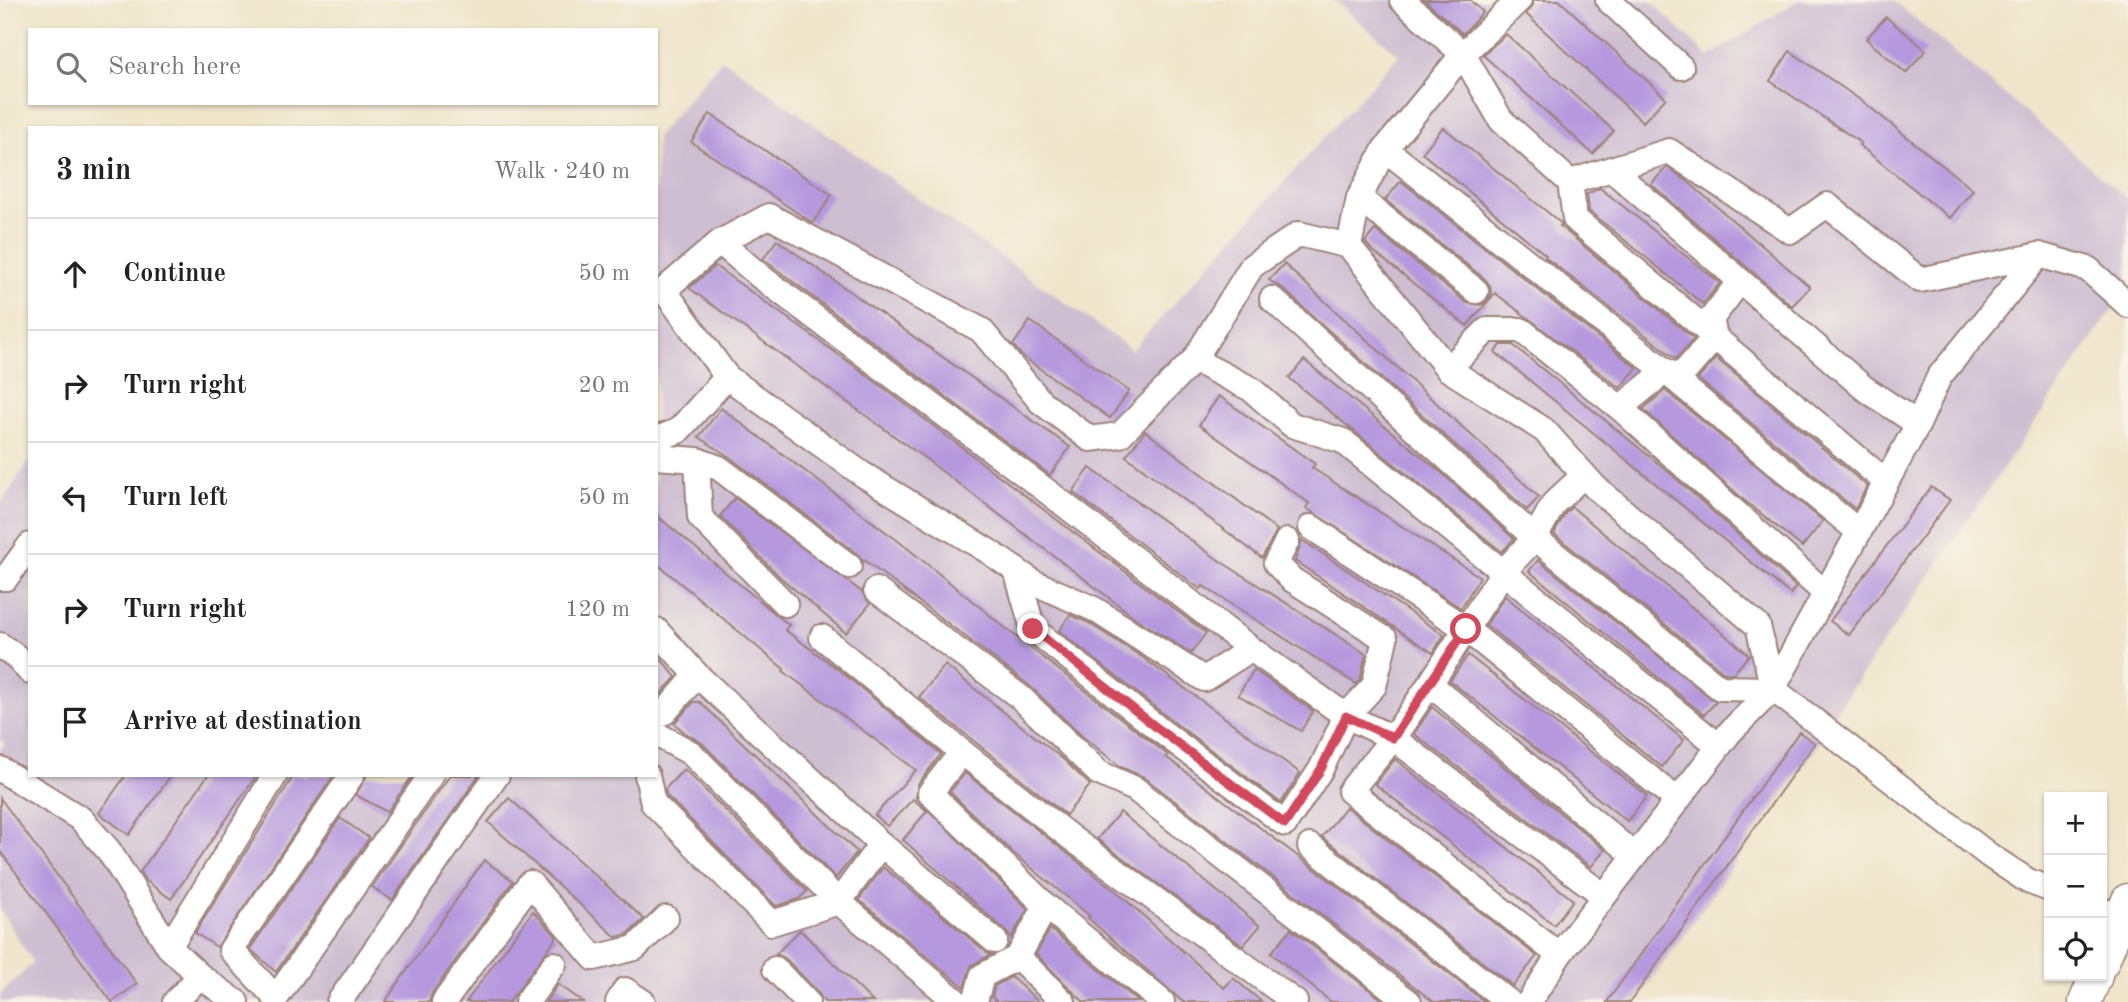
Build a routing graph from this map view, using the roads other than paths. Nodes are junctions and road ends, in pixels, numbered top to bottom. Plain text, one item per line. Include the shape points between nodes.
1 (1402, 0) edge
2 (1608, 0) edge
3 (1515, 2) edge
4 (1463, 54) junction
5 (1681, 67) dead end
6 (1385, 149) junction
7 (1611, 169) junction
8 (1570, 182) junction
9 (1359, 198) junction
10 (720, 242) junction
11 (1349, 246) junction
12 (2039, 255) junction
13 (1740, 281) junction
14 (1476, 291) dead end
15 (1272, 299) dead end
16 (2128, 305) edge
17 (1715, 337) junction
18 (1194, 360) junction
19 (1448, 369) junction
20 (1665, 371) junction
21 (727, 377) junction
22 (1620, 408) junction
23 (1918, 424) junction
24 (658, 438) edge
25 (658, 457) edge
26 (697, 460) junction
27 (1584, 475) junction
28 (1886, 482) junction
29 (1311, 527) dead end
30 (1859, 532) junction
31 (1535, 538) junction
32 (1287, 541) dead end
33 (28, 548) edge
34 (849, 566) dead end
35 (1016, 570) junction
36 (1503, 572) junction
37 (0, 578) edge
38 (876, 590) dead end
39 (1825, 593) junction
40 (785, 604) dead end
41 (1466, 629) junction
42 (658, 632) edge
43 (822, 637) dead end
44 (0, 645) edge
45 (1251, 649) junction
46 (28, 670) edge
47 (697, 675) junction
48 (1430, 684) junction
49 (1773, 689) junction
50 (658, 715) edge
51 (1346, 716) junction
52 (658, 735) edge
53 (1393, 738) junction
54 (1719, 746) junction
55 (962, 752) junction
56 (0, 769) edge
57 (274, 777) edge
58 (351, 777) edge
59 (430, 777) edge
60 (496, 777) edge
61 (647, 777) edge
62 (45, 786) edge
63 (1677, 800) junction
64 (881, 844) junction
65 (1310, 846) dead end
66 (1634, 855) junction
67 (2044, 888) edge
68 (1603, 895) junction
69 (839, 902) junction
70 (1046, 906) junction
71 (2120, 912) edge
72 (666, 918) dead end
73 (995, 941) dead end
74 (169, 947) junction
75 (2107, 949) edge
76 (1559, 955) junction
77 (1018, 957) junction
78 (554, 964) dead end
79 (775, 969) dead end
80 (200, 976) junction
81 (2094, 981) edge
82 (277, 1000) edge
83 (175, 1002) edge
84 (236, 1002) edge
85 (339, 1002) edge
86 (444, 1002) edge
87 (527, 1002) edge
88 (618, 1002) edge
89 (643, 1002) edge
90 (807, 1002) edge
91 (957, 1002) edge
92 (975, 1002) edge
93 (1063, 1002) edge
94 (1162, 1002) edge
95 (1295, 1002) edge
96 (1409, 1002) edge
97 (1509, 1002) edge
98 (1529, 1002) edge
99 (2085, 1002) edge

1 - 4 lane
2 - 5 lane
3 - 4 lane
4 - 6 lane
4 - 8 lane via 1501,120
6 - 9 lane
6 - 20 lane
7 - 8 lane
7 - 12 lane via 1669,151 1790,231 1827,205 1920,280
7 - 13 lane
8 - 17 lane via 1575,219
9 - 11 lane
9 - 14 lane
10 - 18 lane via 769,216 981,330 1041,402 1090,439 1120,435
10 - 21 lane via 664,290
10 - 45 lane
11 - 18 lane via 1299,234 1252,266
11 - 19 lane
12 - 16 lane via 2088,269
12 - 23 lane via 1939,377
13 - 17 lane via 1711,319
13 - 23 lane via 1864,388
15 - 31 lane
17 - 20 lane via 1680,377
17 - 28 lane
18 - 36 lane via 1251,389 1292,425 1343,440
19 - 22 lane via 1487,330 1521,330
19 - 27 lane via 1544,430
20 - 22 lane
20 - 30 lane
21 - 24 lane via 678,431
21 - 35 lane via 862,474
22 - 39 lane
23 - 28 lane
25 - 26 lane
26 - 34 lane via 719,468
26 - 40 lane via 700,517
27 - 31 lane via 1554,503
27 - 49 lane via 1758,626
28 - 30 lane
29 - 41 lane
30 - 39 lane
31 - 36 lane
31 - 49 lane via 1720,688
32 - 51 lane via 1276,563 1291,579 1385,639 1374,686
33 - 37 lane via 6,578
35 - 45 lane via 1094,609 1204,679
35 - 51 lane via 1033,629 1285,824 1321,769
36 - 41 lane
36 - 54 lane
38 - 96 lane via 1020,697 1099,773 1135,789
39 - 49 lane
41 - 48 lane
41 - 63 lane
42 - 47 lane
43 - 55 lane
44 - 46 lane
45 - 51 lane
47 - 50 lane
47 - 64 lane
48 - 53 lane
48 - 66 lane
49 - 54 lane
49 - 67 lane via 1990,856
51 - 53 lane
52 - 69 lane via 691,753
53 - 68 lane
53 - 76 lane via 1350,791
54 - 63 lane
55 - 70 lane via 930,793
55 - 95 lane
56 - 62 lane
57 - 74 lane
58 - 82 lane via 230,950
59 - 82 lane
60 - 85 lane
61 - 69 lane via 653,803 772,923
62 - 74 lane via 109,850
63 - 66 lane
64 - 69 lane
64 - 73 lane
65 - 97 lane
66 - 68 lane
68 - 76 lane
69 - 91 lane
70 - 77 lane
70 - 94 lane
71 - 75 main road
72 - 86 lane via 635,948 594,958 530,883
74 - 80 lane
76 - 98 lane
77 - 92 lane via 982,976
77 - 93 lane
78 - 87 lane
79 - 90 lane
80 - 83 lane
80 - 84 lane
81 - 99 main road
88 - 89 lane via 625,990

